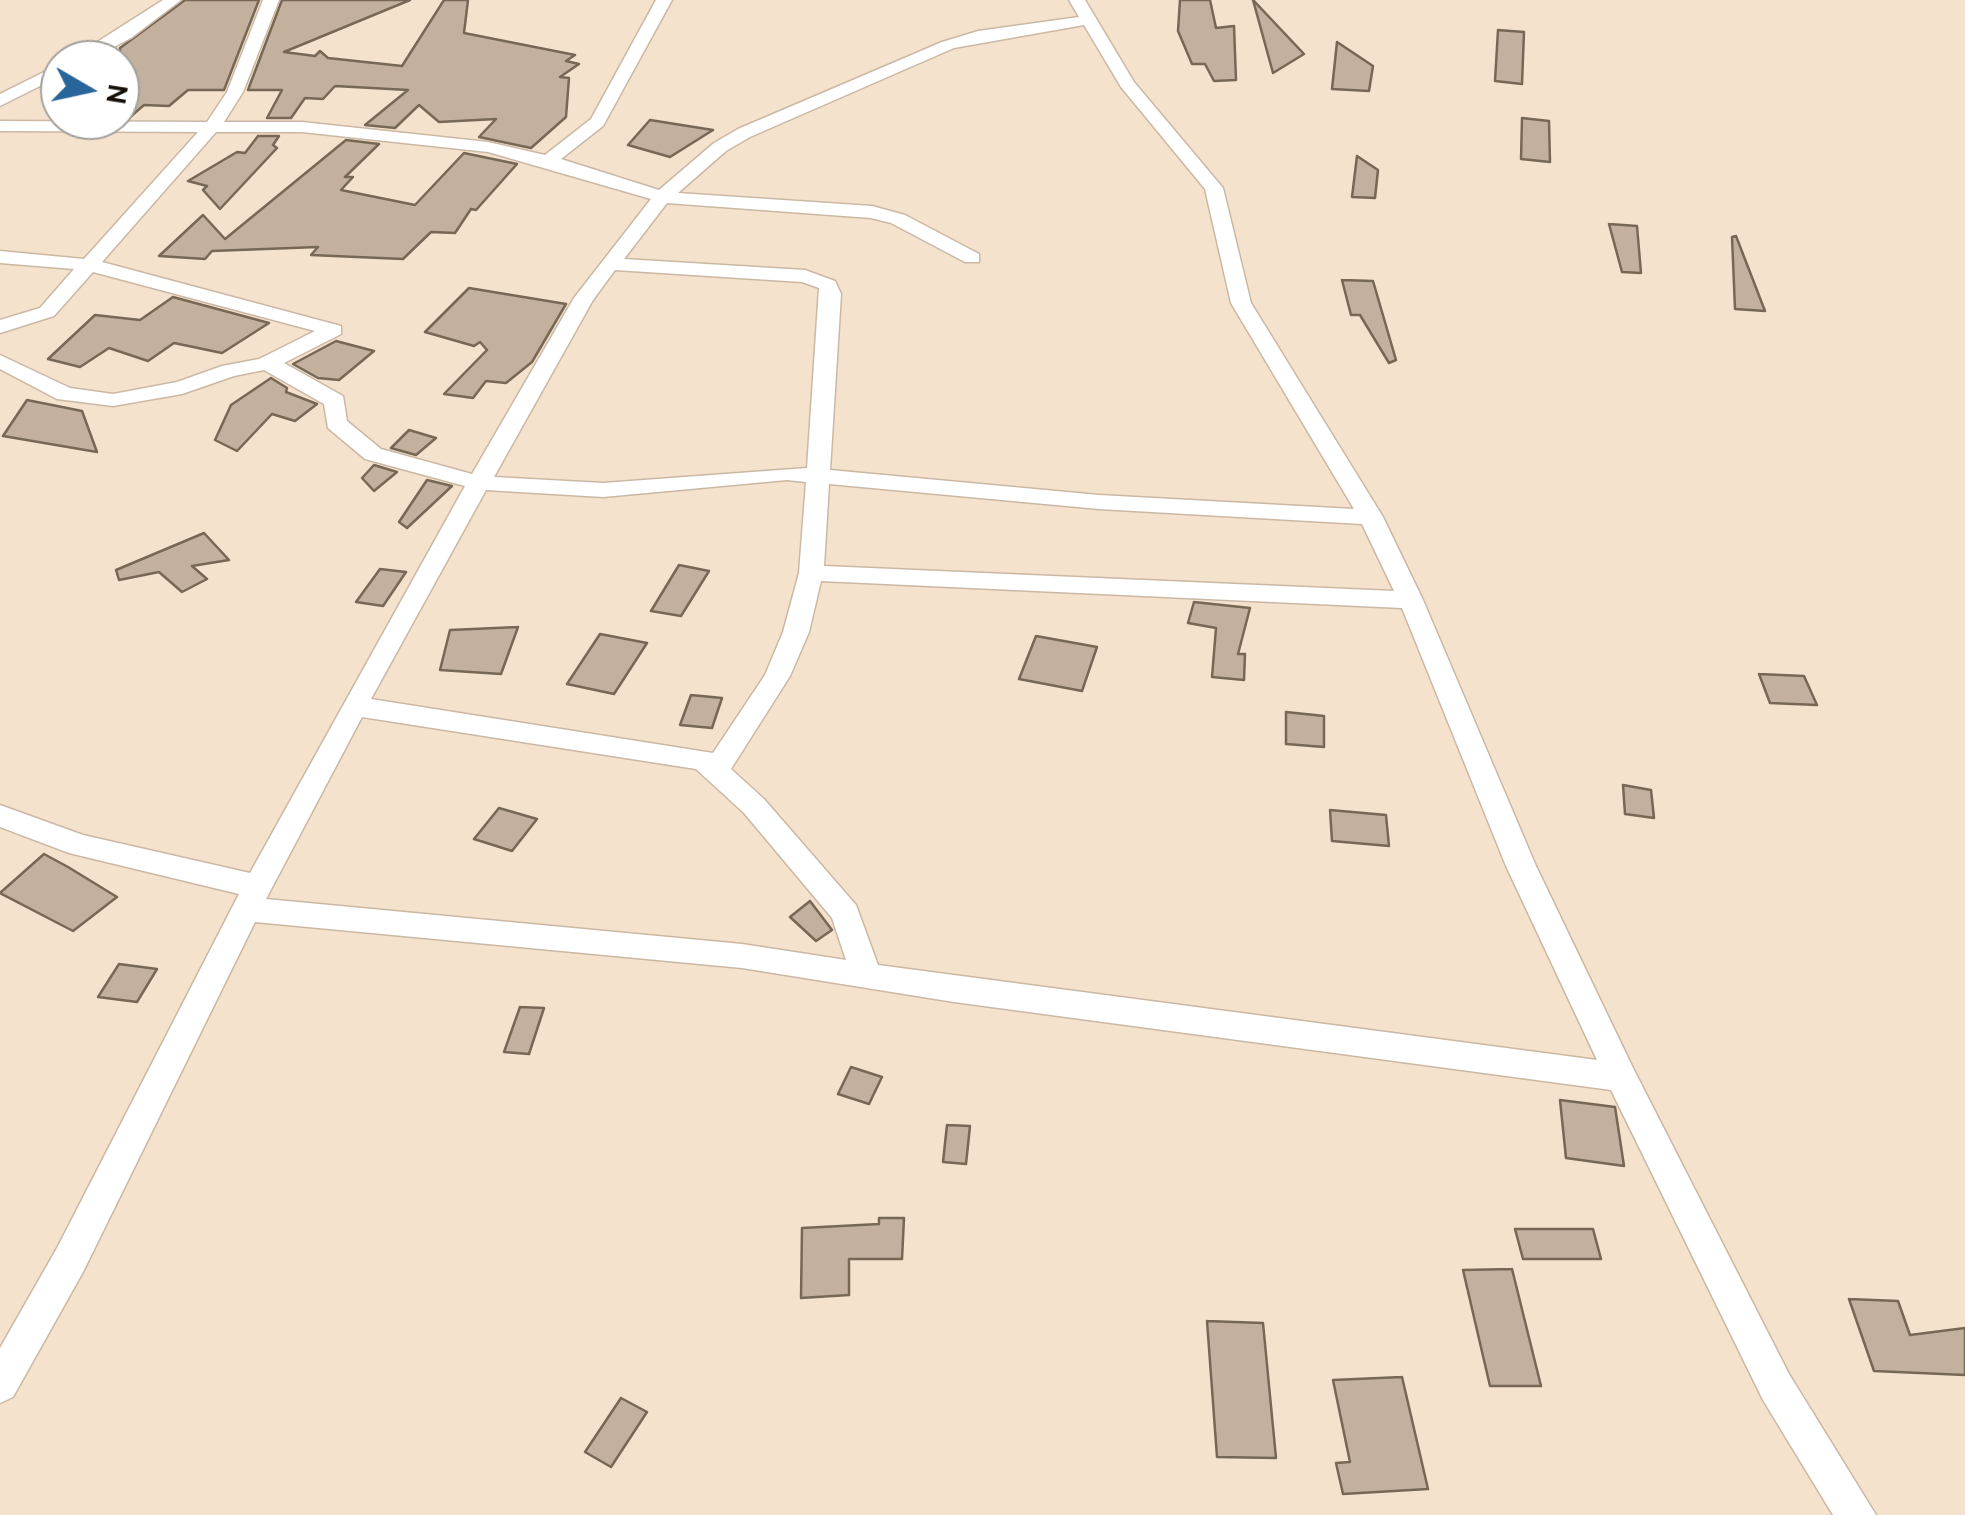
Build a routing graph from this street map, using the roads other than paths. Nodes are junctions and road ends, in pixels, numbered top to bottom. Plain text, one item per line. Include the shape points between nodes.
1 (173, 0) edge
2 (271, 0) edge
3 (664, 0) edge
4 (1084, 10) edge
5 (115, 40) edge
6 (40, 80) edge
7 (0, 101) edge
8 (213, 125) junction
9 (0, 126) edge
10 (548, 161) junction
11 (662, 197) junction
12 (0, 256) edge
13 (972, 258) dead end
14 (608, 264) junction
15 (90, 265) junction
16 (0, 326) edge
17 (0, 361) edge
18 (265, 364) junction
19 (818, 477) junction
20 (479, 483) junction
21 (1371, 517) junction
22 (811, 572) junction
23 (1411, 600) junction
24 (354, 706) junction
25 (716, 770) junction
26 (0, 816) edge
27 (251, 898) junction
28 (867, 976) junction
29 (1622, 1077) junction
30 (0, 1384) edge
31 (1856, 1515) edge

1 - 5 street
2 - 8 street via 235,92
3 - 10 street via 596,122
4 - 11 street via 948,45 744,133
4 - 21 street via 1127,84 1206,175 1220,206 1240,302
6 - 7 street
8 - 9 street
8 - 10 street via 368,133
8 - 15 street
10 - 11 street
11 - 13 street via 872,212
11 - 14 street
12 - 15 street
14 - 19 street via 806,276 828,286
14 - 20 street
15 - 16 street via 39,318
15 - 18 street via 334,330
17 - 18 street via 65,394 113,400
18 - 20 street via 335,402 336,423 373,454
19 - 20 street via 765,472 603,490
19 - 21 street via 1251,514
19 - 22 street
20 - 24 street
21 - 23 street
22 - 23 street
22 - 25 street via 778,676
23 - 29 street via 1521,866
24 - 25 street via 685,755
24 - 27 street
25 - 28 street via 845,913
26 - 27 street
27 - 28 street
27 - 30 street via 70,1260
28 - 29 street
29 - 31 street via 1776,1387

